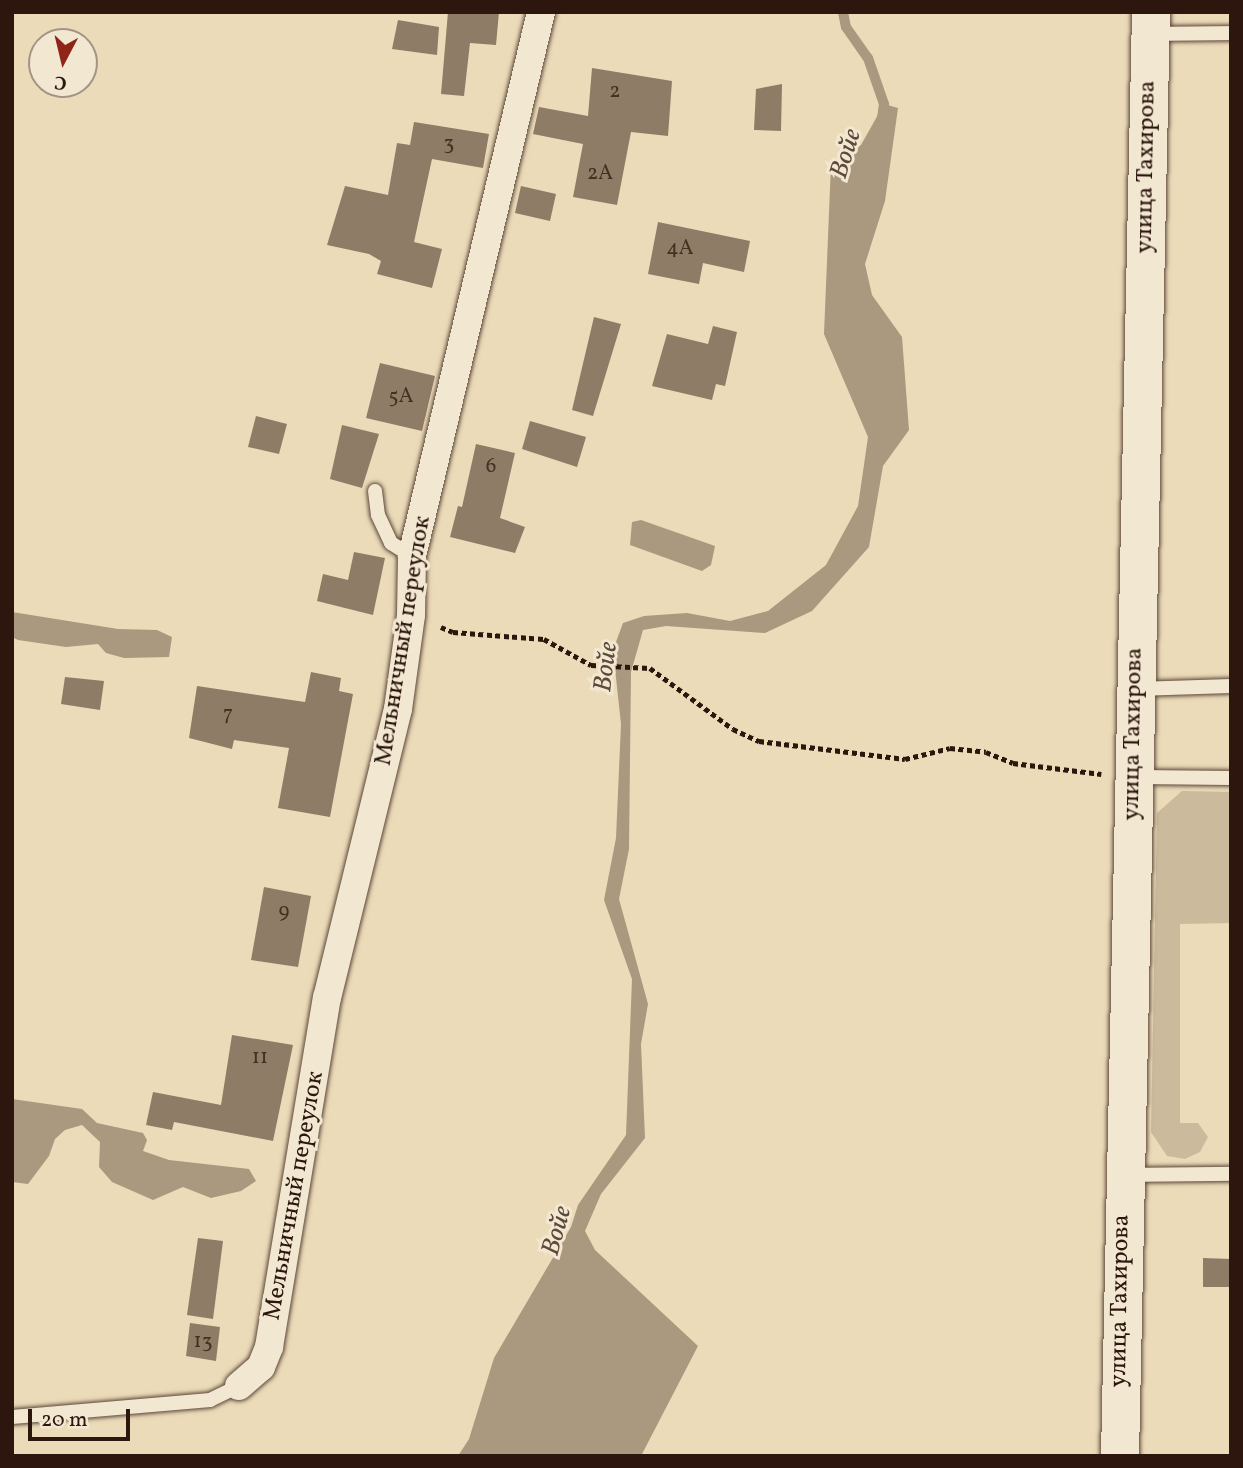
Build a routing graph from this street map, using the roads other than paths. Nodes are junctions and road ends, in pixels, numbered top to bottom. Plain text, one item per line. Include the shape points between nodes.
1 (541, 12) edge
2 (1151, 23) edge
3 (1231, 33) edge
4 (375, 491) dead end
5 (412, 556) junction
6 (1231, 686) edge
7 (1135, 689) junction
8 (1133, 777) junction
9 (1231, 778) edge
10 (1231, 1174) edge
11 (1123, 1175) junction
12 (239, 1386) joint
13 (12, 1417) edge
14 (1120, 1456) edge

1 - 5 street, Мельничный переулок
2 - 3 lane
2 - 7 main road, улица Тахирова
4 - 5 lane via 378,515 391,543
5 - 12 street, Мельничный переулок via 411,615 398,709 327,998 269,1347 261,1367
6 - 7 lane
7 - 8 main road, улица Тахирова
8 - 9 lane
8 - 11 main road, улица Тахирова
10 - 11 lane
11 - 14 main road, улица Тахирова
12 - 13 lane via 210,1400

